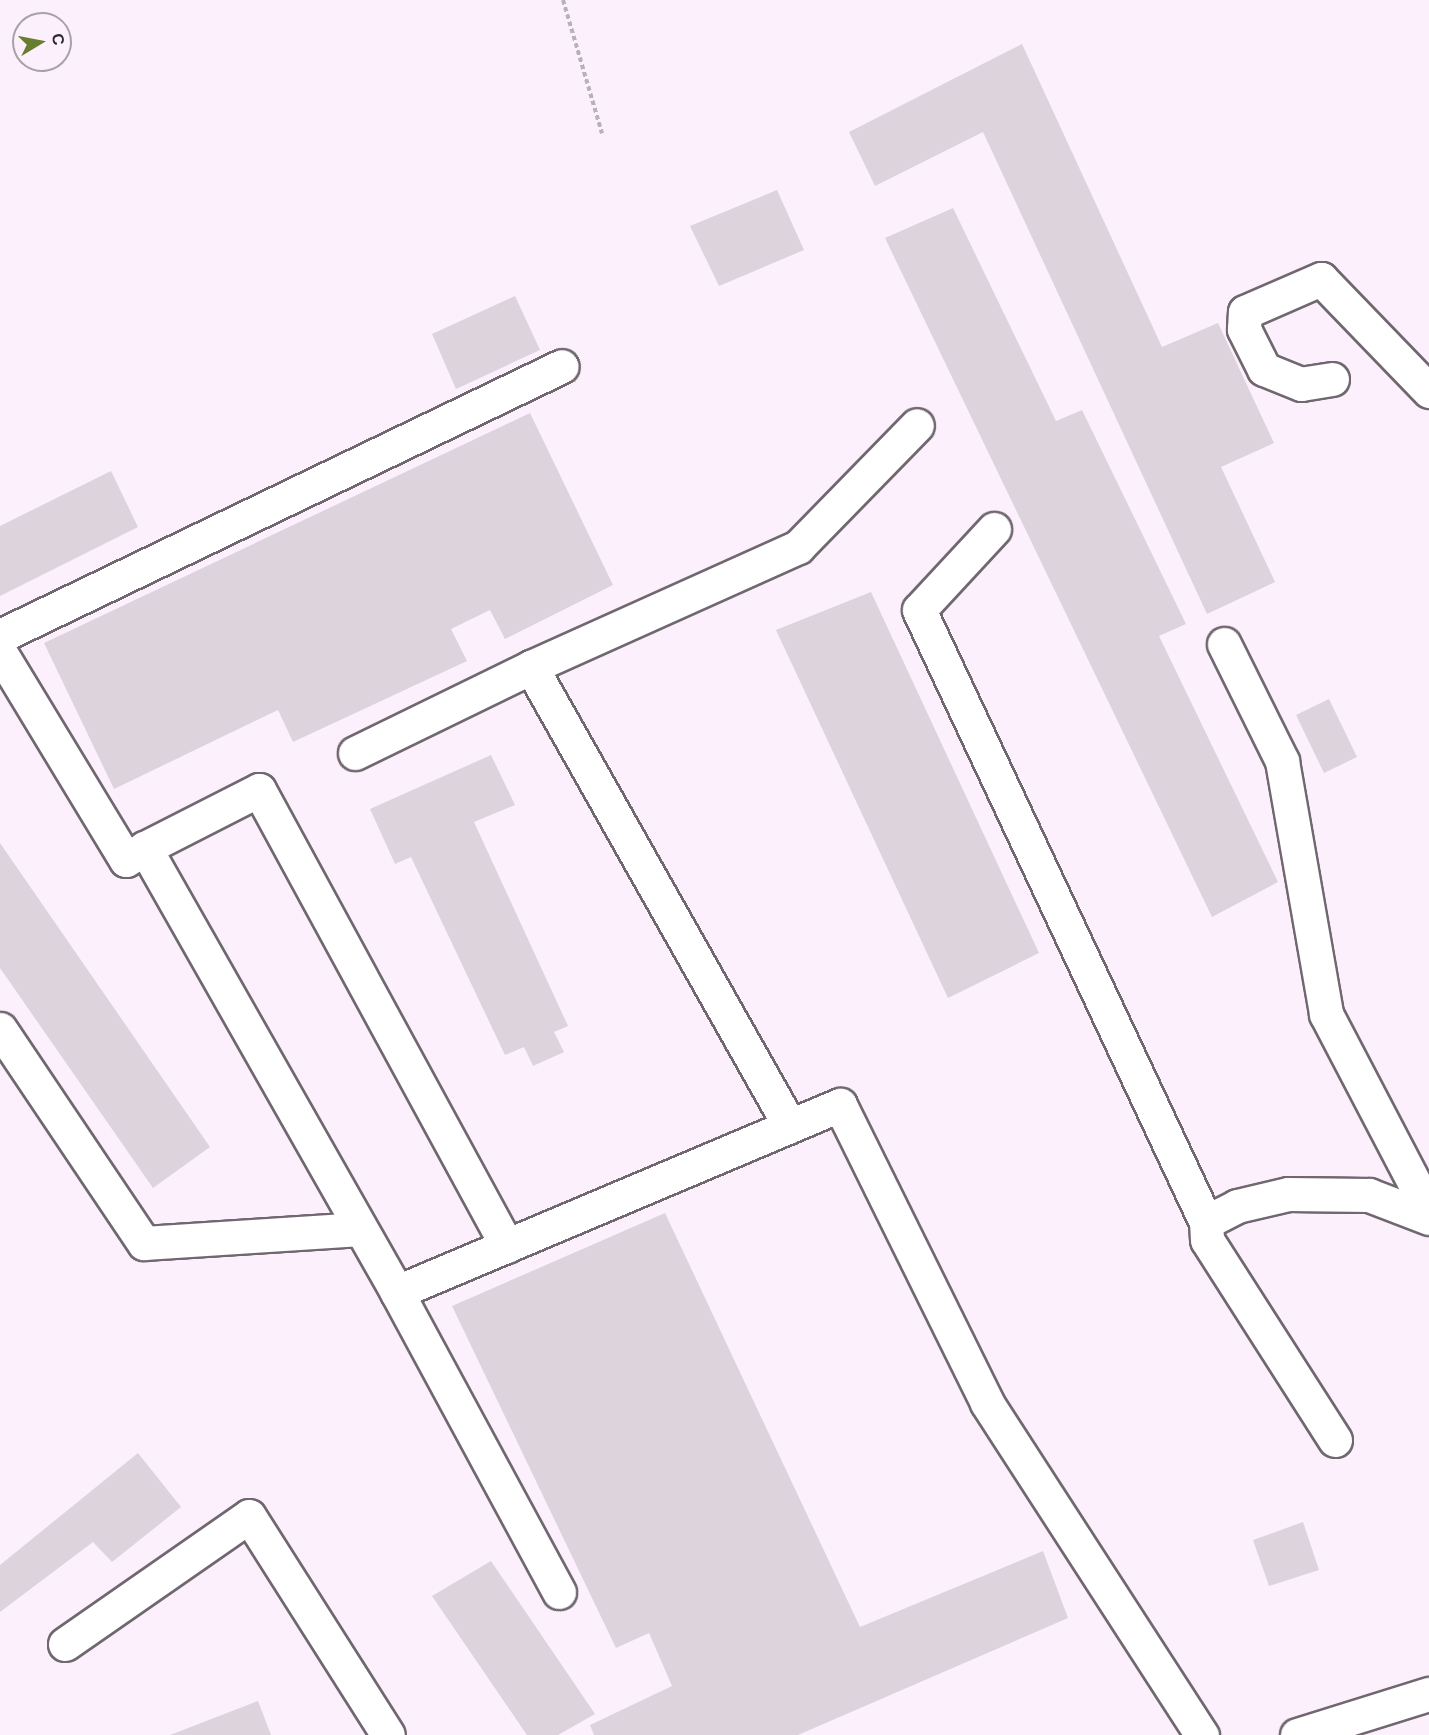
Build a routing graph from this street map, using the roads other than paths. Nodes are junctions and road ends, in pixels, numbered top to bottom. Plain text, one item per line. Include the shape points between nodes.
1 (562, 366) dead end
2 (1332, 378) dead end
3 (1429, 391) edge
4 (917, 425) dead end
5 (994, 529) dead end
6 (0, 636) edge
7 (1224, 644) dead end
8 (0, 652) edge
9 (531, 667) junction
10 (355, 753) dead end
11 (145, 848) junction
12 (0, 1029) edge
13 (790, 1126) junction
14 (1429, 1211) edge
15 (1429, 1218) edge
16 (1206, 1222) junction
17 (361, 1229) junction
18 (507, 1246) junction
19 (397, 1292) junction
20 (1335, 1440) dead end
21 (559, 1592) dead end
22 (65, 1644) dead end
23 (1429, 1694) edge
24 (1397, 1704) junction
25 (388, 1735) edge
26 (1202, 1735) edge
27 (1297, 1735) edge
28 (1338, 1735) edge

1 - 6 main road
2 - 3 main road via 1301,384 1264,369 1244,328 1245,312 1320,279
4 - 9 main road via 798,547
5 - 16 main road via 920,610
7 - 14 main road via 1282,761 1326,1014
8 - 11 main road via 126,860
9 - 10 main road
9 - 13 main road
11 - 17 main road
11 - 18 main road via 259,790
12 - 17 main road via 144,1243
13 - 18 main road
13 - 26 main road via 840,1105 987,1403
15 - 16 main road via 1369,1195 1288,1194 1237,1206
16 - 20 main road via 1207,1240
17 - 19 main road
18 - 19 main road
19 - 21 main road
22 - 25 main road via 249,1516
23 - 24 main road
24 - 27 main road
24 - 28 main road

